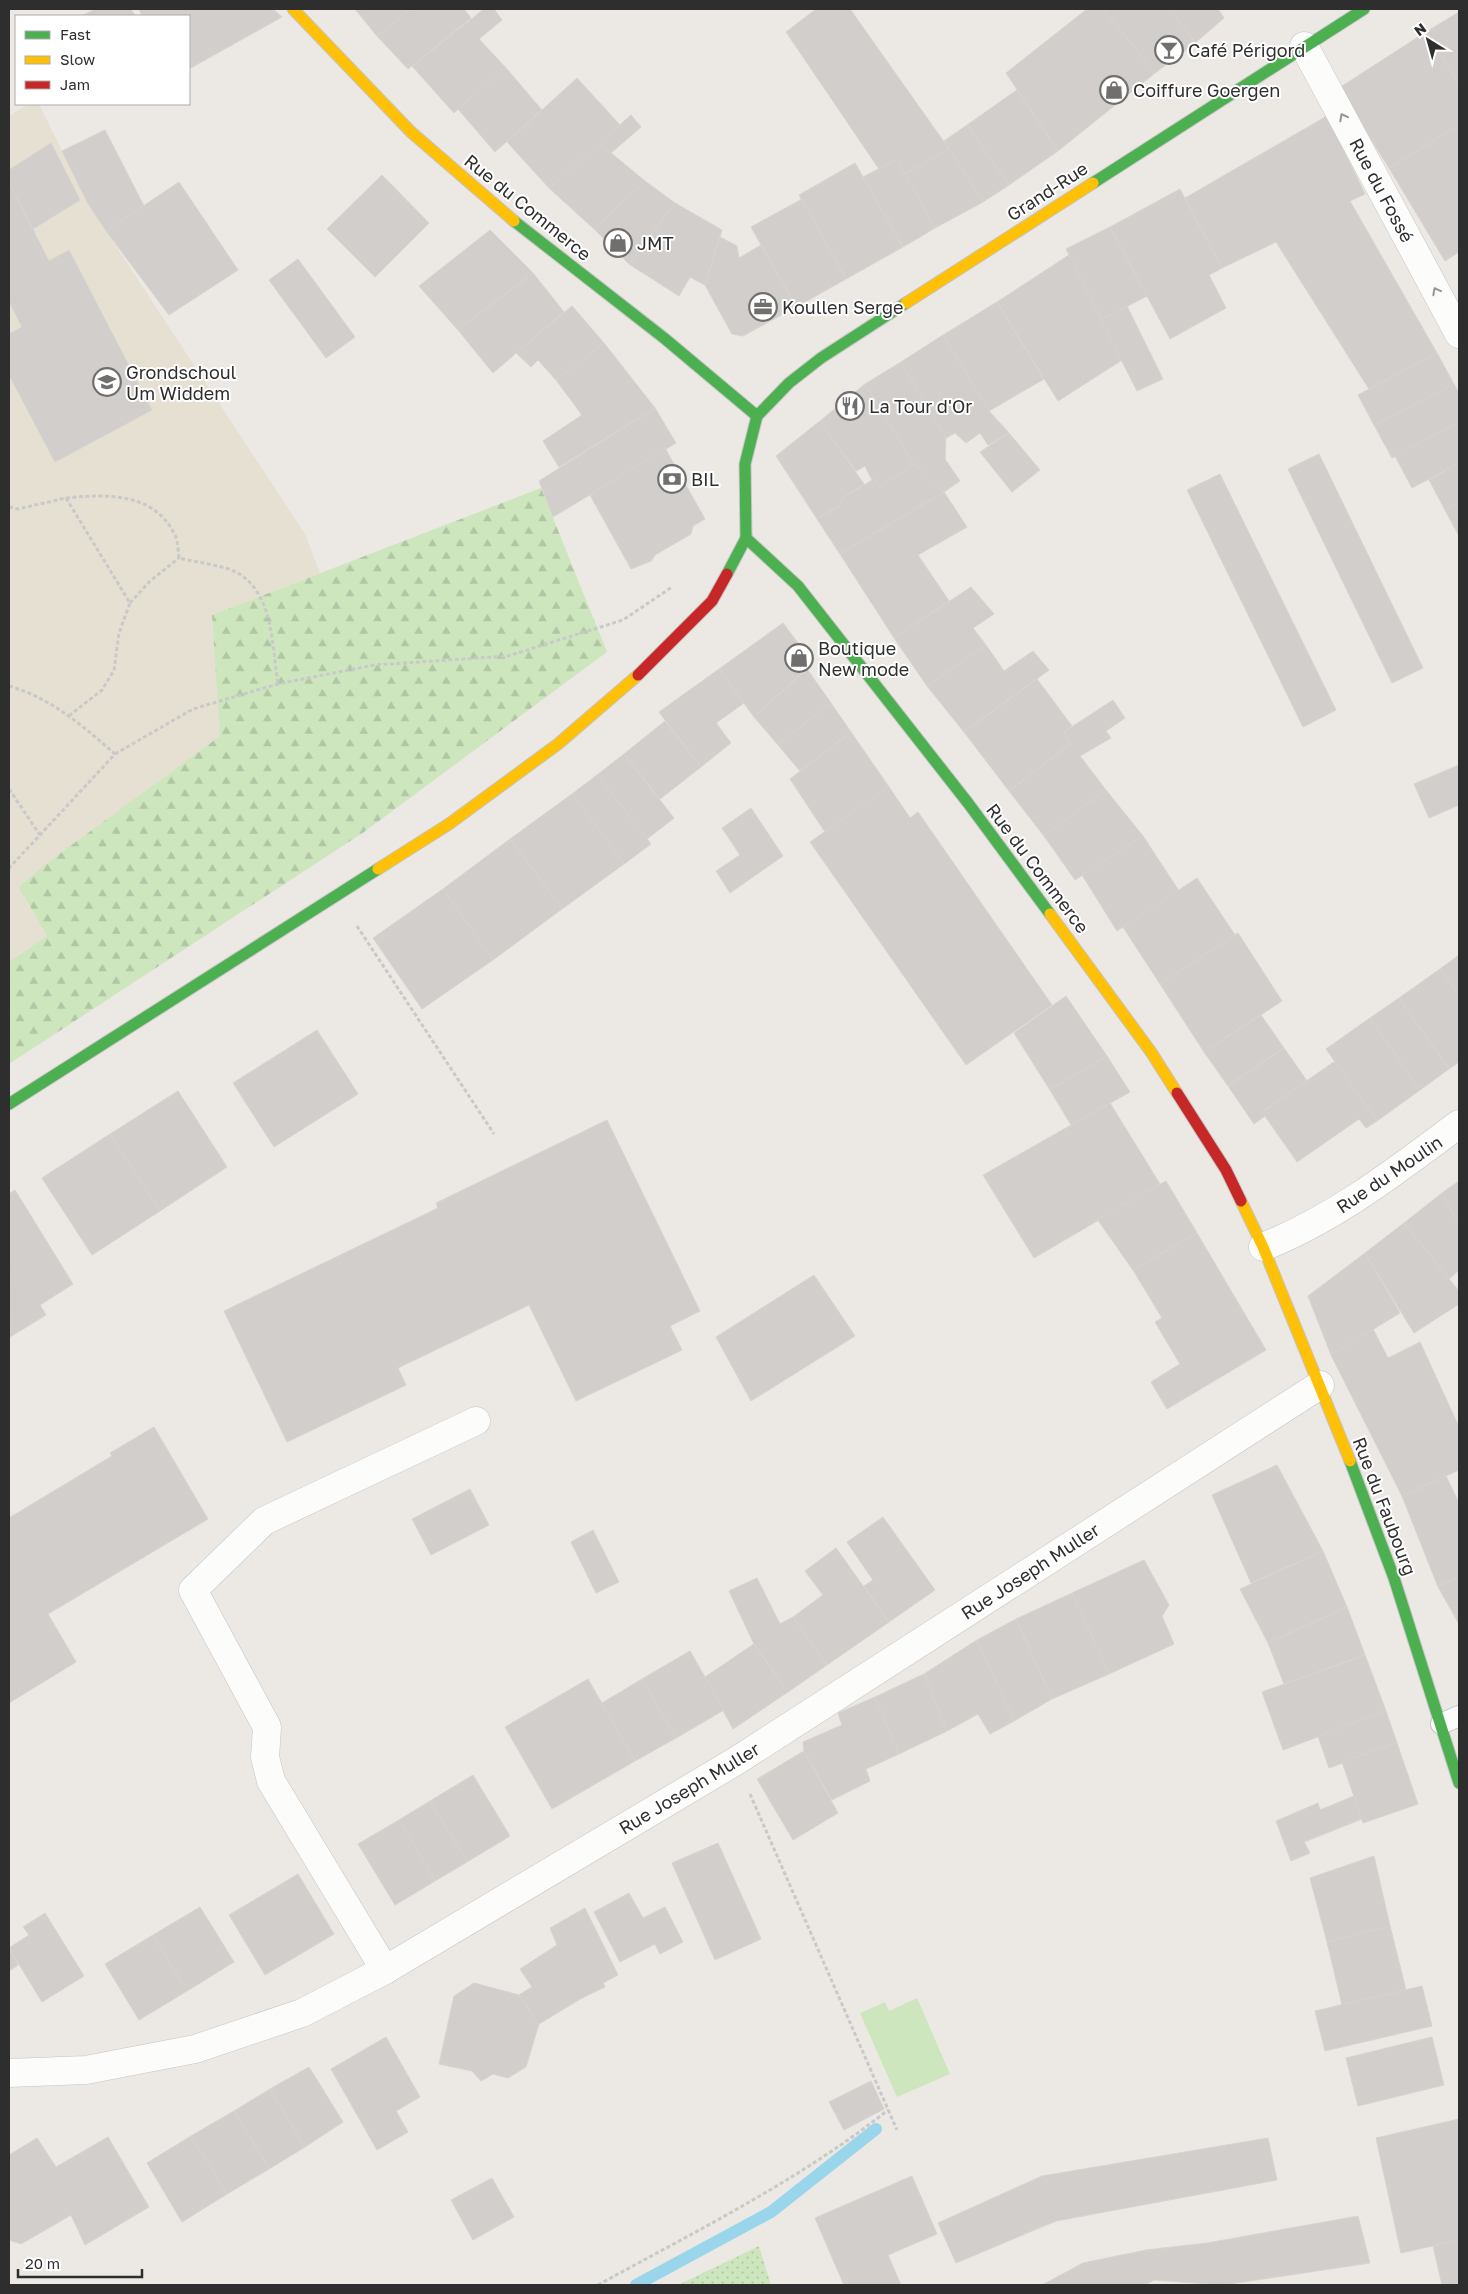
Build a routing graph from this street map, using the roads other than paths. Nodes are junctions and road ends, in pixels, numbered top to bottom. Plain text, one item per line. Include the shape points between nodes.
1 (293, 9) edge
2 (1364, 9) edge
3 (1304, 46) junction
4 (1459, 334) edge
5 (758, 416) junction
6 (746, 538) junction
7 (9, 1104) edge
8 (1459, 1124) edge
9 (1263, 1246) junction
10 (1320, 1385) junction
11 (476, 1421) dead end
12 (1450, 1720) edge
13 (1458, 1774) edge
14 (385, 1970) junction
15 (9, 2073) edge

1 - 5 main road, Rue du Commerce via 418,138 526,231
2 - 3 main road, Grand-Rue
4 -> 3 street, Rue du Fossé
3 - 5 main road, Grand-Rue via 821,358 789,383
5 - 6 main road via 745,464
6 - 7 main road via 712,601 655,660 542,755 449,824
6 - 9 main road, Rue du Commerce via 798,586 968,803 1091,968 1151,1052 1226,1170
8 - 9 street, Rue du Moulin via 1362,1196 1289,1236
9 - 10 main road, Rue du Faubourg
10 - 12 main road, Rue du Faubourg
10 - 14 street, Rue Joseph Muller via 736,1761
11 - 14 street via 264,1521 192,1590 267,1728 265,1757 271,1781
12 - 13 main road, Rue du Faubourg
14 - 15 street, Rue Joseph Muller via 302,2013 195,2050 86,2070

